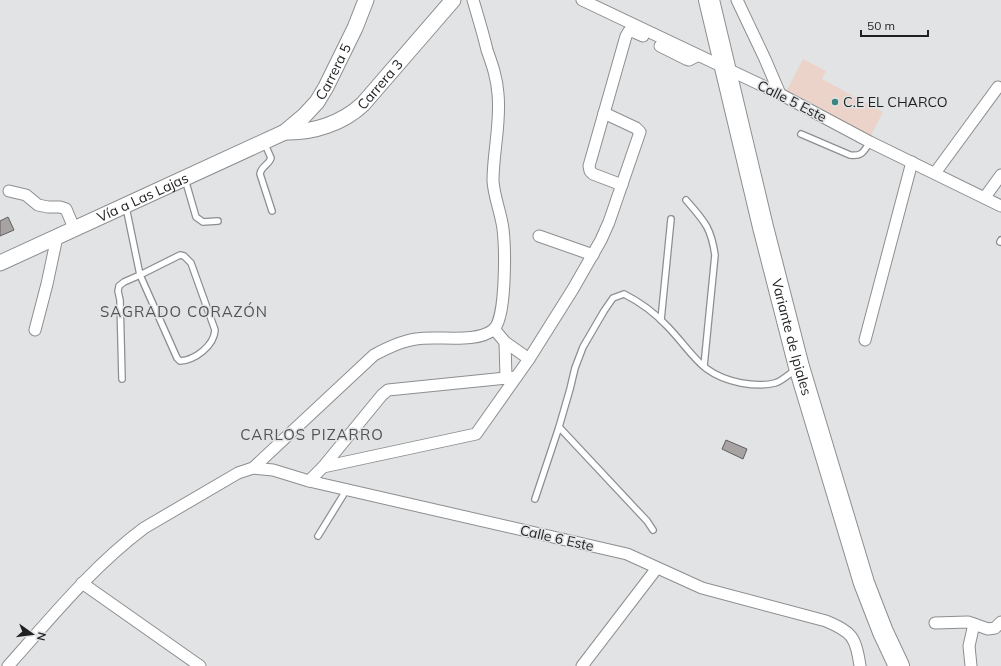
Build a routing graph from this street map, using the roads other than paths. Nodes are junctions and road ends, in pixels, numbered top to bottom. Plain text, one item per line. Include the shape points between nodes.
1 (366, 0) edge
2 (453, 0) edge
3 (473, 0) edge
4 (582, 0) edge
5 (709, 0) edge
6 (737, 0) edge
7 (697, 56) junction
8 (726, 68) junction
9 (998, 87) dead end
10 (780, 94) junction
11 (604, 113) junction
12 (285, 132) junction
13 (800, 134) dead end
14 (264, 142) junction
15 (870, 142) junction
16 (912, 162) junction
17 (935, 173) junction
18 (1001, 175) edge
19 (185, 179) junction
20 (622, 184) junction
21 (9, 191) dead end
22 (985, 198) junction
23 (686, 200) dead end
24 (126, 206) junction
25 (1001, 206) edge
26 (272, 211) dead end
27 (671, 219) dead end
28 (218, 221) dead end
29 (74, 228) junction
30 (539, 236) dead end
31 (57, 237) junction
32 (593, 255) junction
33 (0, 263) edge
34 (140, 275) junction
35 (661, 320) junction
36 (494, 329) junction
37 (35, 330) dead end
38 (865, 340) dead end
39 (505, 342) junction
40 (529, 358) junction
41 (704, 366) junction
42 (799, 367) junction
43 (511, 378) junction
44 (122, 379) dead end
45 (559, 427) junction
46 (323, 467) junction
47 (253, 468) junction
48 (309, 481) junction
49 (347, 489) junction
50 (534, 500) dead end
51 (653, 530) dead end
52 (318, 536) dead end
53 (657, 568) junction
54 (82, 583) junction
55 (1001, 622) edge
56 (935, 623) dead end
57 (974, 624) junction
58 (8, 666) edge
59 (200, 666) edge
60 (582, 666) edge
61 (860, 666) edge
62 (899, 666) edge
63 (971, 666) edge

1 - 12 street, Carrera 5 via 355,28 317,102
2 - 12 street, Carrera 3 via 352,114 306,131
3 - 36 street via 494,70 500,118 493,184 503,229 504,286 500,318
4 - 7 street, Calle 5 Este
5 - 8 highway, Variante de Ipiales
6 - 10 street
7 - 8 street, Calle 5 Este
7 - 11 street via 689,60 683,58 629,31
8 - 10 street, Calle 5 Este
8 - 42 highway, Variante de Ipiales
9 - 17 street
10 - 15 street, Calle 5 Este
11 - 20 street via 589,166 590,171
11 - 20 street via 640,132
12 - 14 street, Vía a Las Lajas
13 - 15 lane via 857,156
14 - 19 street, Vía a Las Lajas
14 - 26 lane via 272,158 262,168 261,178
15 - 16 street, Calle 5 Este
16 - 17 street, Calle 5 Este
16 - 38 street
17 - 22 street, Calle 5 Este
18 - 22 street
19 - 24 street, Vía a Las Lajas
19 - 28 lane via 196,217 203,222
20 - 32 street via 609,222
21 - 29 street via 26,195 38,205 66,209
22 - 25 street, Calle 5 Este
23 - 41 lane via 705,222 713,239 715,256
24 - 29 street, Vía a Las Lajas
24 - 34 lane
27 - 35 lane
29 - 31 street, Vía a Las Lajas
30 - 32 street
31 - 33 street, Vía a Las Lajas
31 - 37 street via 48,284
32 - 40 street
34 - 34 lane via 180,255 191,263 215,330 215,337 211,343 197,356 183,361 177,358
34 - 44 lane via 124,282 118,291
35 - 41 lane via 696,361
35 - 45 lane via 624,294 613,298 583,347
36 - 39 street
36 - 47 street via 470,338 416,339 390,346 374,355
39 - 40 street
39 - 43 street
40 - 43 street
41 - 42 lane via 715,375 729,381 755,385 776,383
42 - 62 highway, Variante de Ipiales via 864,583
43 - 46 street via 476,434
43 - 46 street via 388,390
45 - 50 lane
45 - 51 lane
46 - 48 street
47 - 48 street, Calle 6 Este via 272,470
47 - 54 street via 238,473 144,528
48 - 49 street, Calle 6 Este
49 - 52 lane
49 - 53 street, Calle 6 Este via 627,554
53 - 60 street
53 - 61 street, Calle 6 Este via 702,588 826,621 842,628 856,643
54 - 58 street
54 - 59 street
55 - 57 street via 995,628
56 - 57 street
57 - 63 street via 969,646

